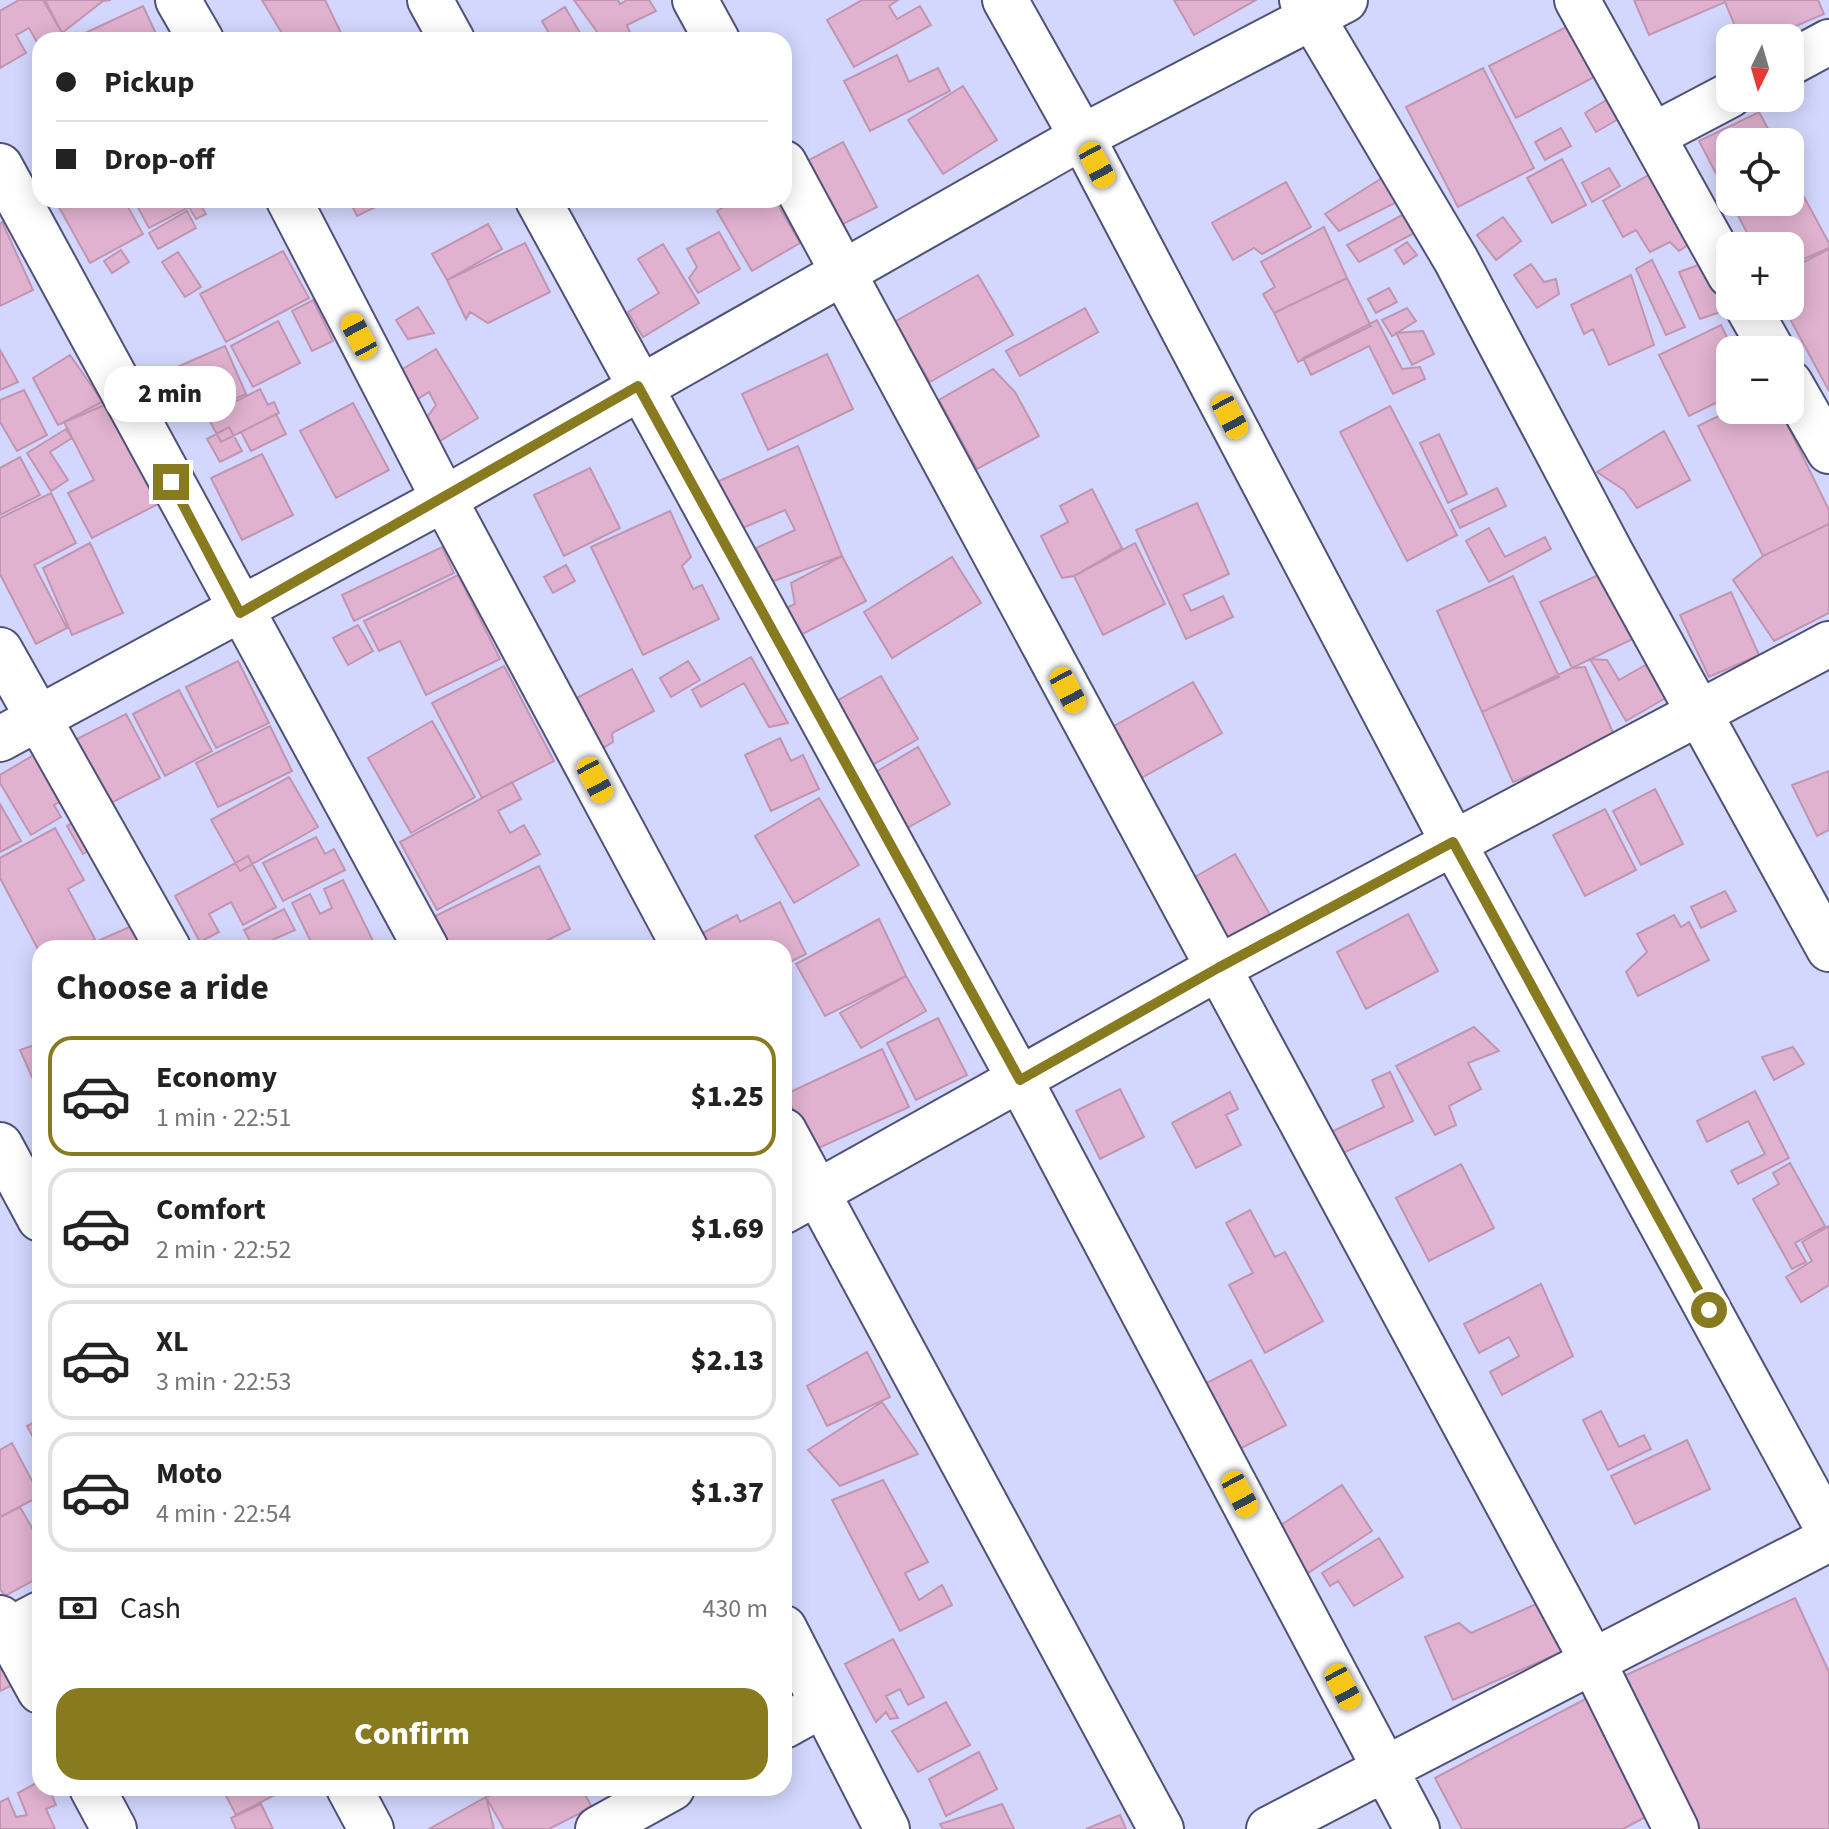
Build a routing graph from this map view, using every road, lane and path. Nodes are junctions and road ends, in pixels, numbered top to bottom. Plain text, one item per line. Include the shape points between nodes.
1 (178, 0) edge
2 (430, 0) edge
3 (695, 0) edge
4 (1005, 0) edge
5 (1577, 0) edge
6 (1320, 6) edge
7 (196, 32) edge
8 (448, 32) edge
9 (713, 32) edge
10 (1829, 42) edge
11 (1804, 55) edge
12 (1716, 102) edge
13 (1654, 135) junction
14 (1082, 137) junction
15 (0, 166) edge
16 (792, 178) edge
17 (293, 208) edge
18 (542, 208) edge
19 (1716, 249) edge
20 (843, 272) junction
21 (638, 386) junction
22 (1804, 407) edge
23 (1829, 451) edge
24 (444, 499) junction
25 (240, 613) junction
26 (1829, 644) edge
27 (0, 650) edge
28 (1698, 711) junction
29 (38, 719) junction
30 (0, 739) edge
31 (1453, 842) junction
32 (163, 940) edge
33 (422, 940) edge
34 (681, 940) edge
35 (1829, 949) edge
36 (1218, 968) junction
37 (1020, 1080) junction
38 (0, 1145) edge
39 (792, 1165) edge
40 (801, 1203) edge
41 (32, 1204) edge
42 (1829, 1531) edge
43 (1829, 1539) edge
44 (12, 1624) edge
45 (792, 1644) edge
46 (1593, 1662) junction
47 (32, 1672) edge
48 (822, 1705) junction
49 (792, 1722) edge
50 (1387, 1770) junction
51 (96, 1796) edge
52 (353, 1796) edge
53 (651, 1796) edge
54 (617, 1809) edge
55 (114, 1829) edge
56 (371, 1829) edge
57 (887, 1829) edge
58 (1161, 1829) edge
59 (1269, 1829) edge
60 (1417, 1829) edge
61 (1676, 1829) edge

1 - 7 street
2 - 8 street
3 - 9 street
4 - 14 street
5 - 13 street
6 - 14 street
6 - 28 street
10 - 11 street
12 - 13 street
13 - 19 street
14 - 20 street
14 - 31 street
15 - 25 street
16 - 20 street
17 - 24 street
18 - 21 street
20 - 21 street
20 - 36 street
21 - 24 street
21 - 37 street
22 - 23 street
24 - 25 street
24 - 34 street
25 - 29 street
25 - 33 street
26 - 28 street
27 - 29 street
28 - 31 street
28 - 35 street
29 - 30 street
29 - 32 street
31 - 36 street
31 - 42 street
36 - 37 street
36 - 46 street
37 - 40 street
37 - 50 street
38 - 41 street
39 - 40 street
40 - 58 street
43 - 46 street
44 - 47 street
45 - 48 street
46 - 50 street
46 - 61 street
48 - 49 street
48 - 57 street
50 - 59 street
50 - 60 street
51 - 55 street
52 - 56 street
53 - 54 street

